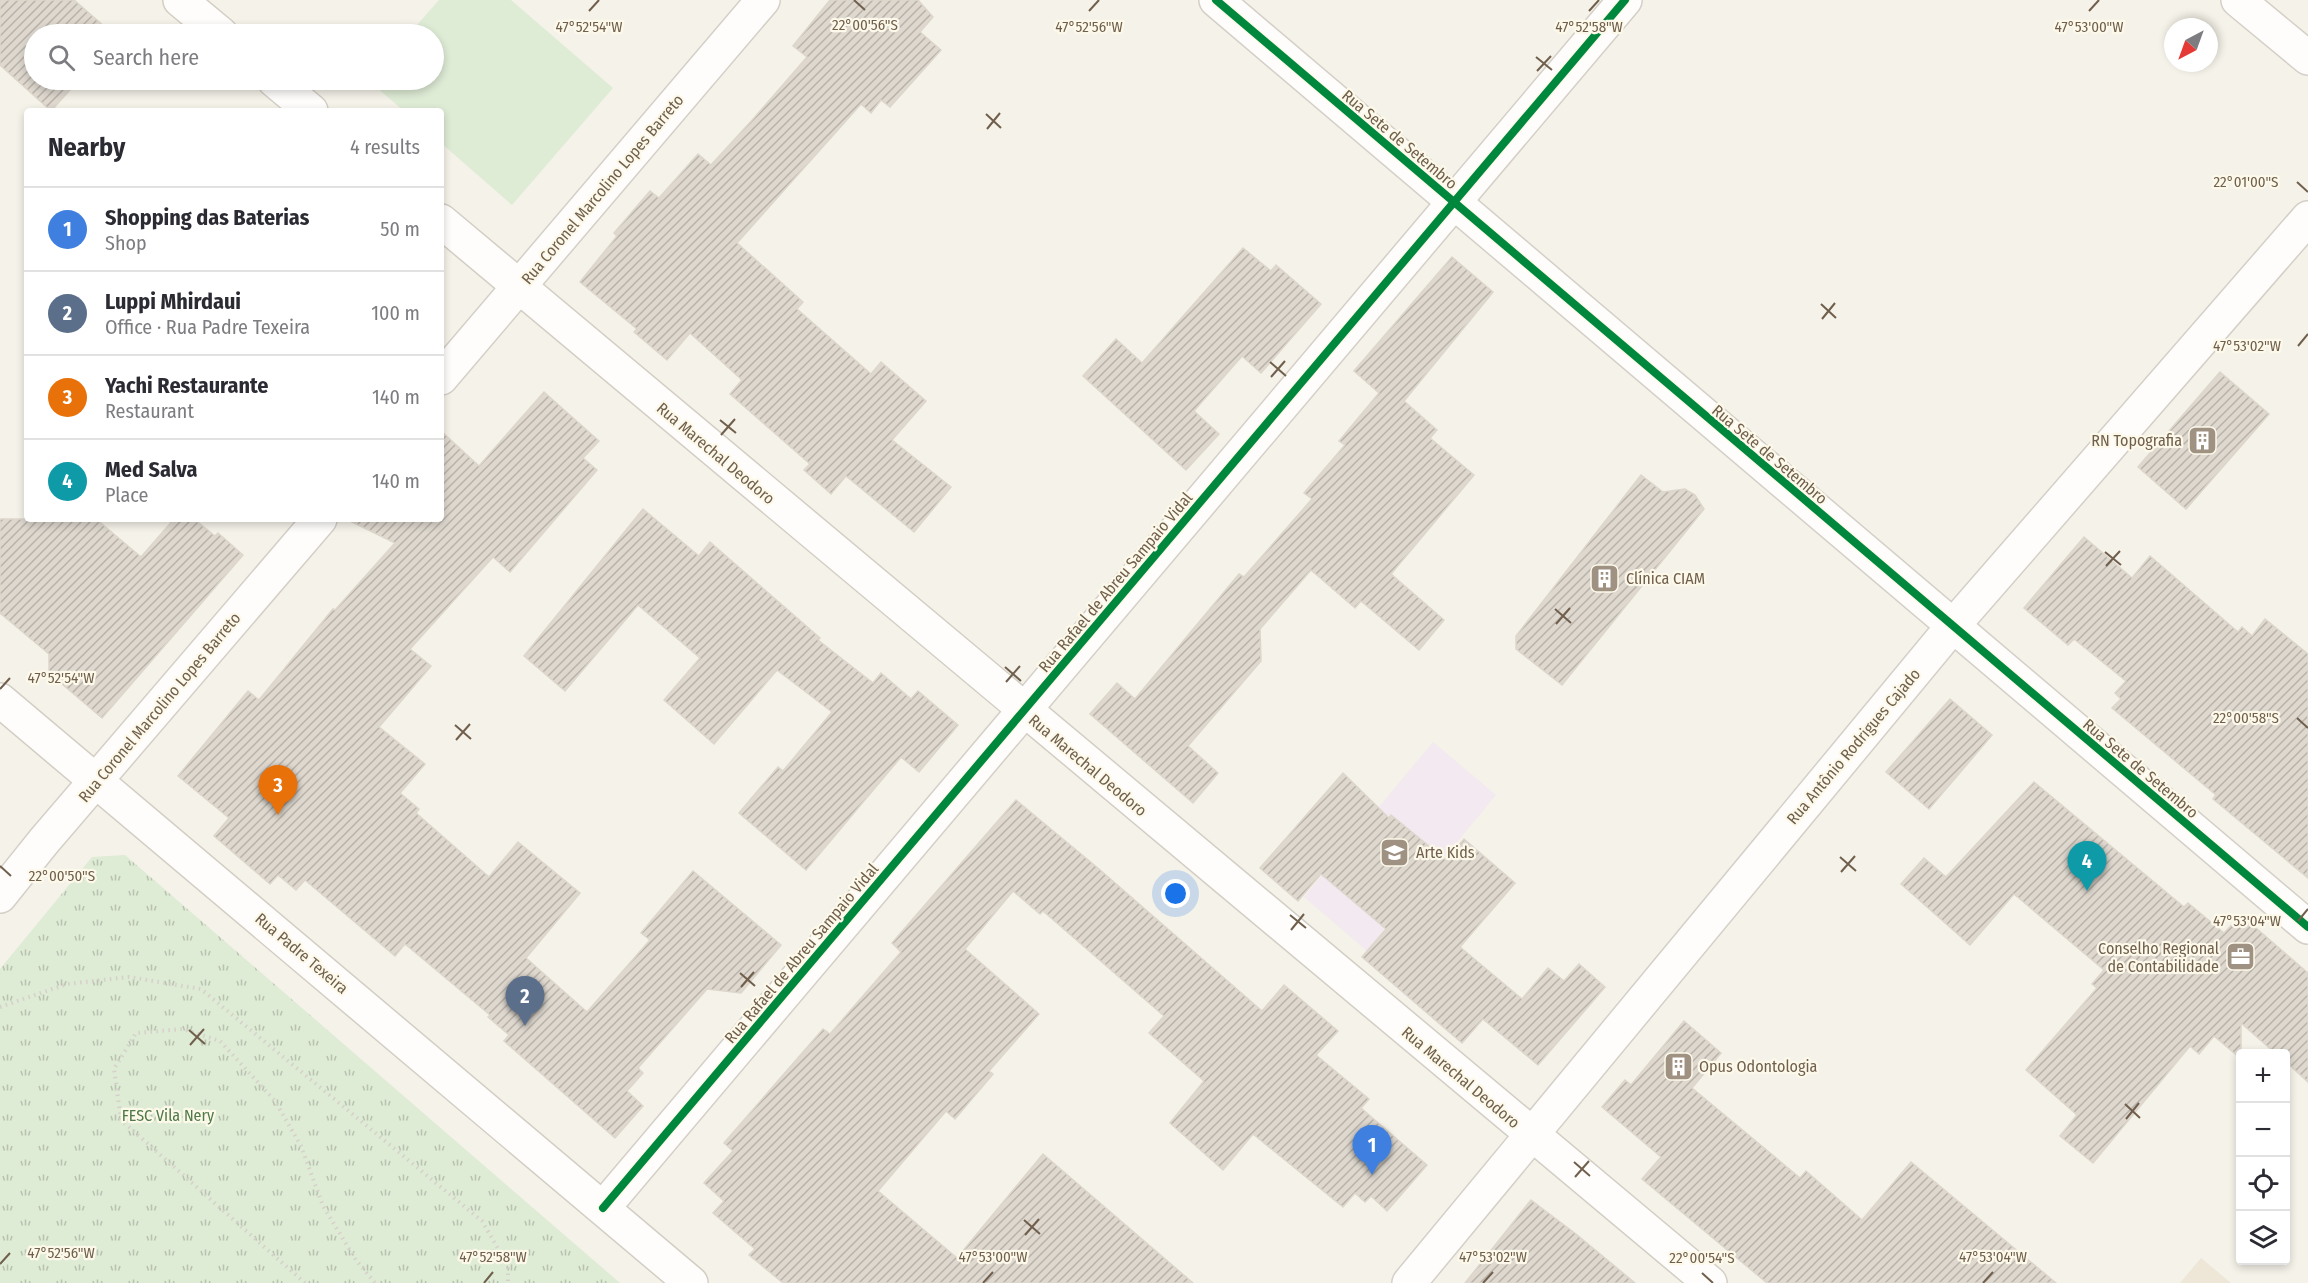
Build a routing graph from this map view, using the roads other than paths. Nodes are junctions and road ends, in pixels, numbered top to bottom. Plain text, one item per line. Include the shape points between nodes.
1 (180, 0) edge
2 (763, 0) edge
3 (1216, 0) edge
4 (1625, 0) edge
5 (2238, 0) edge
6 (209, 24) edge
7 (2308, 58) edge
8 (286, 90) edge
9 (307, 108) edge
10 (1453, 201) junction
11 (2308, 218) edge
12 (444, 224) edge
13 (518, 287) junction
14 (444, 374) edge
15 (317, 522) edge
16 (1952, 627) junction
17 (0, 700) edge
18 (1024, 711) junction
19 (97, 780) junction
20 (0, 897) edge
21 (2308, 927) edge
22 (1532, 1136) junction
23 (603, 1208) junction
24 (692, 1283) edge
25 (1408, 1283) edge
26 (1710, 1283) edge

1 - 6 street
2 - 13 street, Rua Coronel Marcolino Lopes Barreto
3 - 10 street, Rua Sete de Setembro
4 - 10 street, Rua Rafael de Abreu Sampaio Vidal
5 - 7 street
8 - 9 street
10 - 16 street, Rua Sete de Setembro
10 - 18 street, Rua Rafael de Abreu Sampaio Vidal
11 - 16 street, Rua Antônio Rodrigues Cajado
12 - 13 street, Rua Marechal Deodoro
13 - 14 street, Rua Coronel Marcolino Lopes Barreto
13 - 18 street, Rua Marechal Deodoro
15 - 19 street, Rua Coronel Marcolino Lopes Barreto
16 - 21 street, Rua Sete de Setembro
16 - 22 street, Rua Antônio Rodrigues Cajado
17 - 19 street, Rua Padre Texeira
18 - 22 street, Rua Marechal Deodoro
18 - 23 street, Rua Rafael de Abreu Sampaio Vidal
19 - 20 street, Rua Coronel Marcolino Lopes Barreto
19 - 23 street, Rua Padre Texeira
22 - 25 street, Rua Antônio Rodrigues Cajado
22 - 26 street, Rua Marechal Deodoro
23 - 24 street, Rua Padre Texeira

